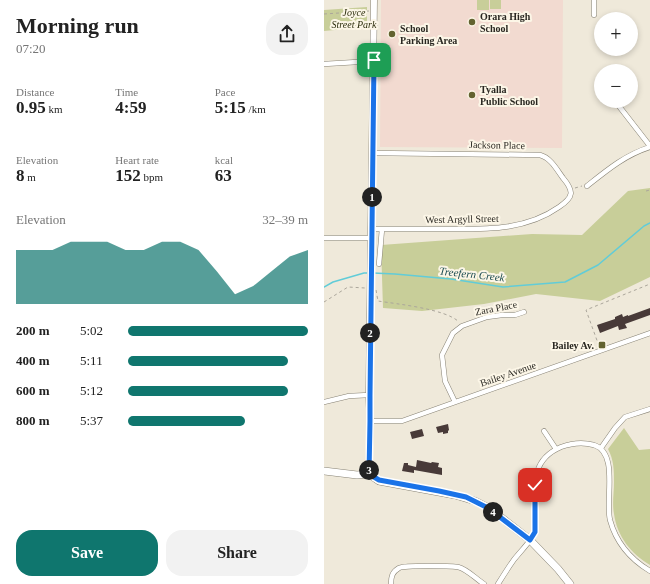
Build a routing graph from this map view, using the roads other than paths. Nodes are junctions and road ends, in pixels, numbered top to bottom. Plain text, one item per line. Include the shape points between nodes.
1 (374, 0) edge
2 (594, 0) edge
3 (594, 12) edge
4 (374, 60) junction
5 (324, 64) edge
6 (620, 108) edge
7 (650, 147) edge
8 (373, 153) junction
9 (586, 186) road end
10 (550, 214) joint
11 (372, 229) junction
12 (382, 229) junction
13 (324, 238) edge
14 (371, 238) junction
15 (380, 264) dead end
16 (524, 312) dead end
17 (650, 333) edge
18 (370, 396) junction
19 (324, 402) edge
20 (455, 402) junction
21 (650, 409) edge
22 (370, 421) junction
23 (544, 430) dead end
24 (601, 448) junction
25 (556, 449) junction
26 (324, 470) edge
27 (369, 474) junction
28 (530, 540) junction
29 (650, 571) edge
30 (391, 584) edge
31 (484, 584) edge
32 (498, 584) edge
33 (570, 584) edge

1 - 4 street
2 - 3 street
4 - 5 street
4 - 8 street
6 - 7 street
7 - 9 street via 618,162
8 - 10 street, Jackson Place via 540,155 548,158 571,188 571,195 566,202
8 - 11 street
10 - 12 street, West Argyll Street via 532,222 492,229
11 - 12 street, West Argyll Street
11 - 14 street
12 - 15 street
13 - 14 street
14 - 18 street
16 - 20 street, Zara Place via 487,317 462,326 453,333 442,355 445,381
17 - 20 street, Bailey Avenue
18 - 19 street via 349,396
18 - 22 street
20 - 22 street, Bailey Avenue via 402,420
21 - 24 street via 625,417
22 - 27 street
23 - 25 street
24 - 25 street via 581,443
24 - 29 street via 608,462 608,508 612,526 627,553
25 - 28 street via 545,457 537,472 535,532
26 - 27 main road
27 - 28 main road via 379,480 470,499 488,508
28 - 32 street
28 - 33 main road
30 - 31 street via 394,572 400,567 408,566 458,567

